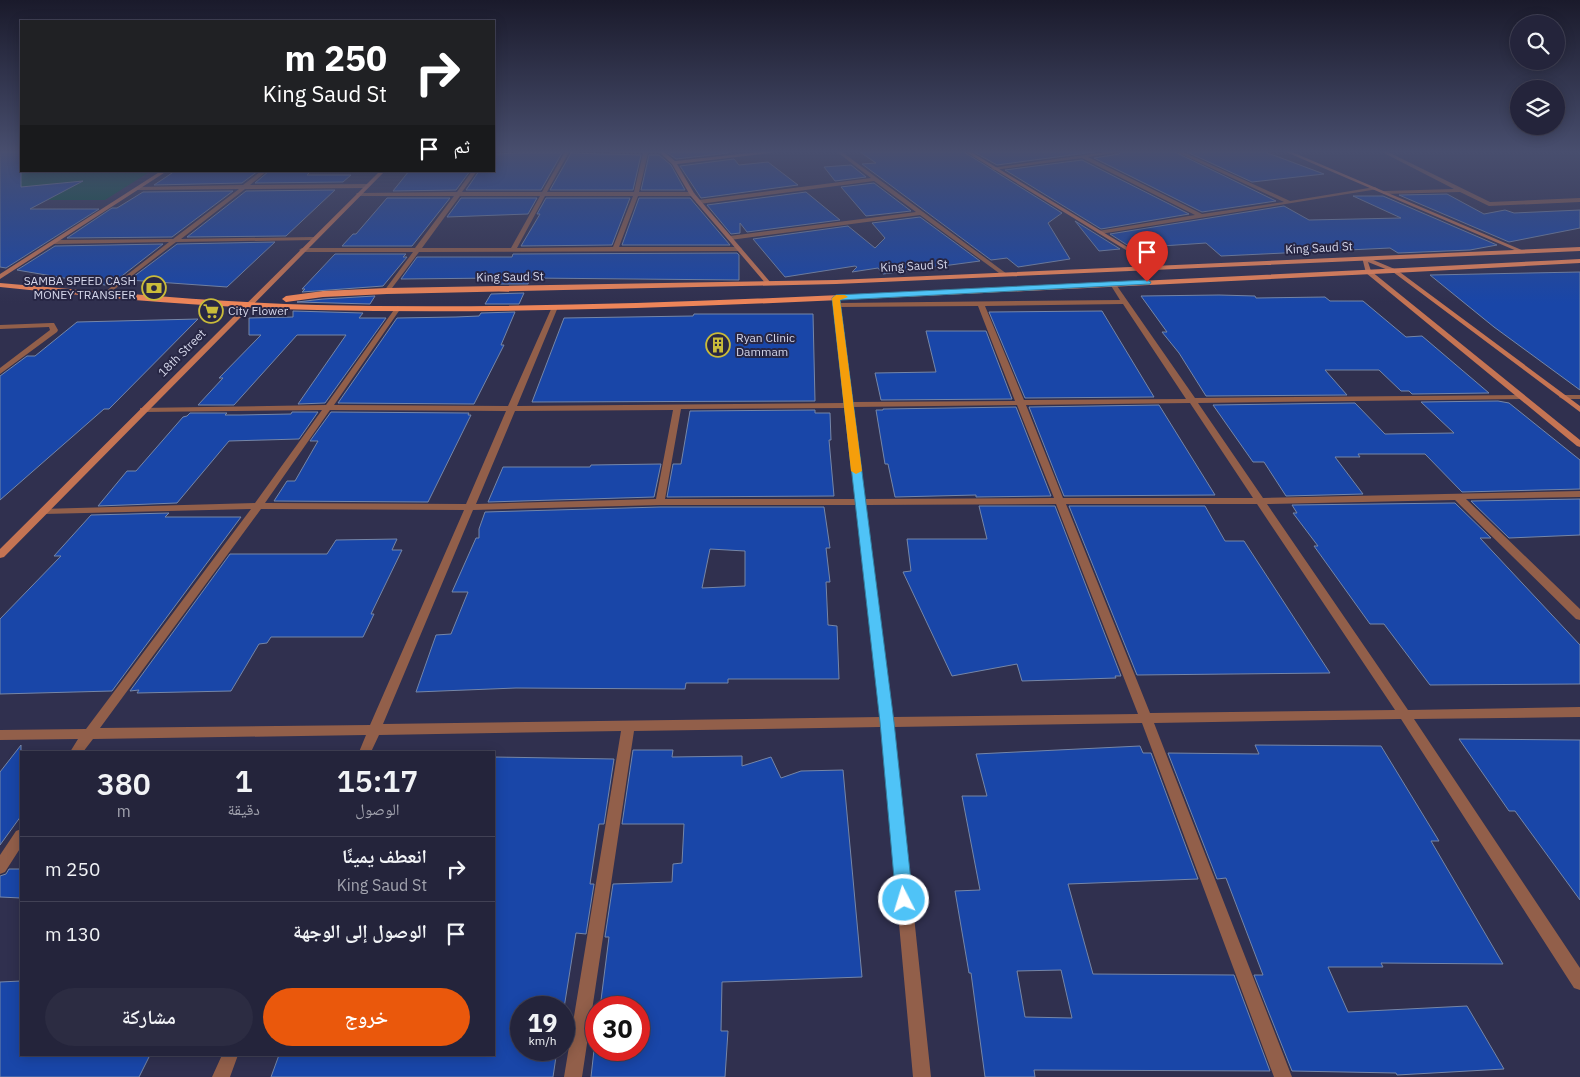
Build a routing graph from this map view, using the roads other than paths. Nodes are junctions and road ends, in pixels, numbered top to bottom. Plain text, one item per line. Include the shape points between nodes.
1 (116, 202) edge
2 (227, 202) edge
3 (351, 202) edge
4 (451, 202) edge
5 (540, 202) edge
6 (633, 202) edge
7 (699, 202) edge
8 (906, 202) edge
9 (1051, 202) edge
10 (1175, 202) edge
11 (1288, 202) edge
12 (1407, 202) edge
13 (1485, 202) edge
14 (1528, 202) edge
15 (921, 213) junction
16 (1202, 216) junction
17 (1100, 232) junction
18 (730, 238) junction
19 (313, 239) junction
20 (177, 241) junction
21 (55, 242) junction
22 (1580, 248) edge
23 (514, 249) junction
24 (615, 249) junction
25 (739, 249) junction
26 (302, 250) junction
27 (417, 250) junction
28 (1521, 251) junction
29 (1364, 258) junction
30 (1580, 261) edge
31 (1159, 268) junction
32 (1395, 271) junction
33 (1368, 272) junction
34 (1005, 274) junction
35 (0, 277) edge
36 (770, 284) junction
37 (1112, 284) junction
38 (0, 285) edge
39 (387, 291) junction
40 (103, 296) junction
41 (836, 301) junction
42 (1124, 302) junction
43 (250, 304) junction
44 (981, 304) junction
45 (555, 307) junction
46 (398, 308) junction
47 (0, 327) edge
48 (0, 372) edge
49 (1522, 397) junction
50 (1562, 397) junction
51 (1580, 397) edge
52 (1192, 401) junction
53 (1022, 403) junction
54 (678, 406) junction
55 (849, 406) junction
56 (328, 407) junction
57 (511, 409) junction
58 (143, 410) junction
59 (1580, 410) edge
60 (1580, 444) edge
61 (1580, 494) edge
62 (1458, 497) junction
63 (1259, 501) junction
64 (660, 502) junction
65 (860, 502) junction
66 (1059, 502) junction
67 (258, 506) junction
68 (470, 507) junction
69 (44, 511) junction
70 (0, 555) edge
71 (1580, 616) edge
72 (1580, 712) edge
73 (1404, 714) junction
74 (1146, 718) junction
75 (887, 722) junction
76 (628, 726) junction
77 (376, 729) junction
78 (88, 734) junction
79 (0, 735) edge
80 (77, 751) edge
81 (365, 751) edge
82 (20, 836) edge
83 (0, 866) edge
84 (1580, 982) edge
85 (230, 1056) edge
86 (221, 1077) edge
87 (573, 1077) edge
88 (922, 1077) edge
89 (1283, 1077) edge

1 - 21 street
2 - 20 street
3 - 19 street, 18th Street
4 - 27 street
5 - 23 street
6 - 24 street
7 - 18 street
8 - 15 street
9 - 17 street
10 - 16 street
11 - 16 street
12 - 28 street
13 - 14 street
15 - 18 street
15 - 34 street
16 - 17 street
17 - 31 street
18 - 25 street
19 - 20 street
19 - 26 street, 18th Street
20 - 21 street
20 - 40 street
21 - 35 street
22 - 28 main road, King Saud St
23 - 24 street
23 - 27 street
24 - 25 street
25 - 36 street
26 - 27 street
26 - 43 street, 18th Street
27 - 39 street
28 - 29 main road, King Saud St
29 - 31 main road, King Saud St
29 - 32 street
29 - 33 street
30 - 32 main road, King Saud St
31 - 34 main road, King Saud St
32 - 33 main road, King Saud St
32 - 50 street
33 - 37 main road, King Saud St
33 - 49 street
34 - 36 main road, King Saud St
36 - 39 main road, King Saud St
37 - 41 main road, King Saud St
37 - 42 street
38 - 40 main road, King Saud St
39 - 43 main road, King Saud St via 323,294
40 - 43 main road, King Saud St
41 - 44 street
41 - 45 main road, King Saud St
41 - 55 street
42 - 44 street
42 - 52 street
43 - 46 main road, King Saud St
43 - 58 street, 18th Street
44 - 53 street
45 - 46 main road, King Saud St
45 - 57 street
46 - 56 street
47 - 48 street via 39,324 52,325 54,330
49 - 52 street
49 - 60 street
50 - 51 street
50 - 59 street
52 - 53 street
52 - 63 street
53 - 55 street
53 - 66 street
54 - 55 street
54 - 57 street
54 - 64 street
55 - 65 street
56 - 57 street
56 - 58 street
56 - 67 street
57 - 68 street
58 - 69 street, 18th Street
61 - 62 street
62 - 63 street
62 - 71 street
63 - 66 street
63 - 73 street
64 - 65 street
64 - 68 street
65 - 66 street
65 - 75 street
66 - 74 street
67 - 68 street
67 - 69 street
67 - 78 street
68 - 77 street
69 - 70 street, 18th Street
72 - 73 street
73 - 74 street
73 - 84 street
74 - 75 street
74 - 89 street
75 - 76 street
75 - 88 street
76 - 77 street
76 - 87 street
77 - 78 street
77 - 81 street
78 - 79 street
78 - 80 street
82 - 83 street
85 - 86 street

